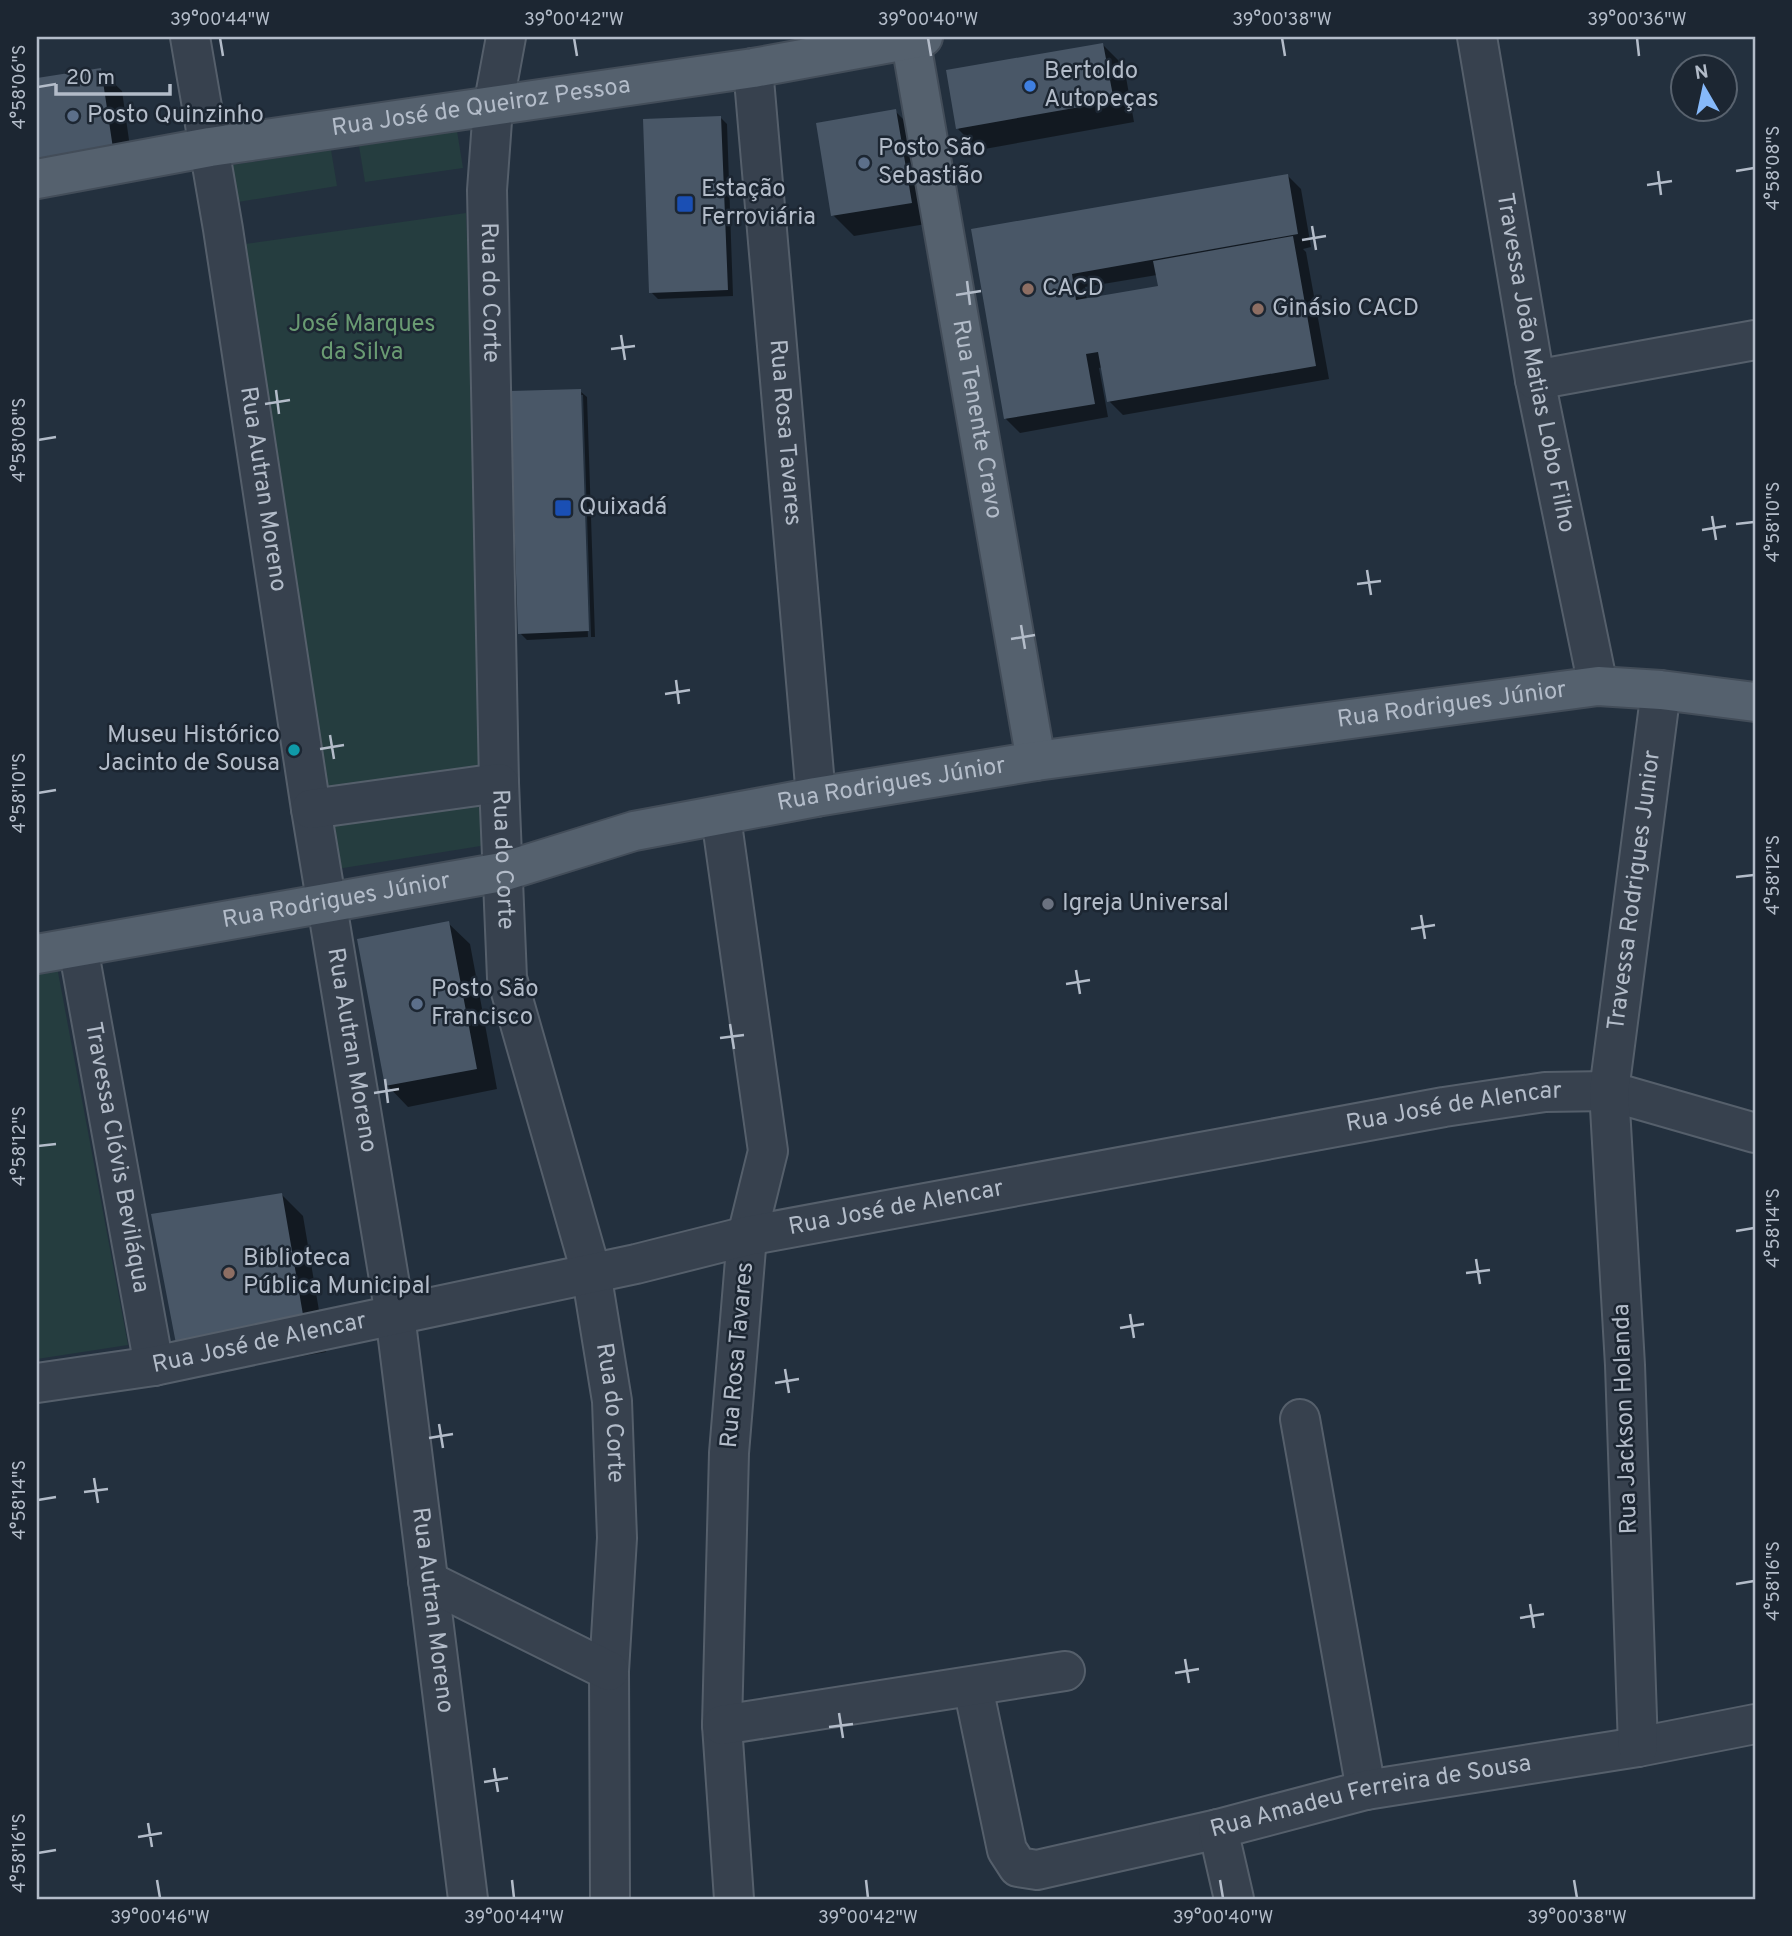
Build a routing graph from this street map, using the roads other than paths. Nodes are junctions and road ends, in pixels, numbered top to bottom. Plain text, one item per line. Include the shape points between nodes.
1 (190, 37) edge
2 (506, 37) edge
3 (915, 37) edge
4 (1477, 37) edge
5 (753, 68) junction
6 (494, 107) junction
7 (210, 147) junction
8 (37, 178) edge
9 (1755, 341) edge
10 (1535, 380) junction
11 (1598, 686) junction
12 (1661, 690) junction
13 (1755, 702) edge
14 (1036, 761) junction
15 (499, 783) junction
16 (816, 797) junction
17 (312, 809) junction
18 (721, 817) junction
19 (502, 872) junction
20 (328, 903) junction
21 (78, 947) junction
22 (37, 954) edge
23 (1609, 1091) junction
24 (1755, 1133) edge
25 (747, 1236) junction
26 (591, 1272) junction
27 (396, 1315) junction
28 (154, 1366) junction
29 (37, 1384) edge
30 (1300, 1419) dead end
31 (428, 1581) junction
32 (609, 1671) junction
33 (1065, 1671) dead end
34 (973, 1687) junction
35 (1755, 1724) edge
36 (722, 1725) junction
37 (1638, 1747) junction
38 (1366, 1790) junction
39 (1218, 1829) junction
40 (468, 1899) edge
41 (610, 1899) edge
42 (734, 1899) edge
43 (1234, 1899) edge

1 - 7 street, Rua Autran Moreno
2 - 6 street, Rua do Corte
3 - 5 main road, Rua José de Queiroz Pessoa
3 - 14 main road, Rua Tenente Cravo
4 - 10 street, Travessa João Matias Lobo Filho
5 - 6 main road, Rua José de Queiroz Pessoa
5 - 16 street, Rua Rosa Tavares
6 - 7 main road, Rua José de Queiroz Pessoa
6 - 15 street, Rua do Corte via 487,190
7 - 8 main road, Rua José de Queiroz Pessoa
7 - 17 street, Rua Autran Moreno
9 - 10 street
10 - 11 street, Travessa João Matias Lobo Filho
11 - 12 main road, Rua Rodrigues Júnior
11 - 14 main road, Rua Rodrigues Júnior
12 - 13 main road, Rua Rodrigues Júnior
12 - 23 street, Travessa Rodrigues Junior
14 - 16 main road, Rua Rodrigues Júnior
15 - 17 street
15 - 19 street, Rua do Corte
16 - 18 main road, Rua Rodrigues Júnior
17 - 20 street, Rua Autran Moreno
18 - 19 main road, Rua Rodrigues Júnior via 634,831
18 - 25 street, Rua Rosa Tavares via 768,1151
19 - 20 main road, Rua Rodrigues Júnior
19 - 26 street, Rua do Corte via 506,978
20 - 21 main road, Rua Rodrigues Júnior
20 - 27 street, Rua Autran Moreno
21 - 22 main road, Rua Rodrigues Júnior
21 - 28 street, Travessa Clóvis Beviláqua
23 - 24 street, Rua José de Alencar
23 - 25 street, Rua José de Alencar via 1545,1092 1444,1107
23 - 37 street, Rua Jackson Holanda via 1625,1366
25 - 26 street, Rua José de Alencar
25 - 36 street, Rua Rosa Tavares via 729,1453
26 - 27 street, Rua José de Alencar
26 - 32 street, Rua do Corte via 612,1401 617,1538
27 - 28 street, Rua José de Alencar
27 - 31 street, Rua Autran Moreno
28 - 29 street, Rua José de Alencar
30 - 38 street
31 - 32 street
31 - 40 street, Rua Autran Moreno
32 - 41 street, Rua do Corte
33 - 34 street
34 - 36 street
34 - 39 street, Rua Amadeu Ferreira de Sousa via 1004,1840 1018,1867 1037,1870
35 - 37 street, Rua Amadeu Ferreira de Sousa
36 - 42 street, Rua Rosa Tavares
37 - 38 street, Rua Amadeu Ferreira de Sousa
38 - 39 street, Rua Amadeu Ferreira de Sousa
39 - 43 street

